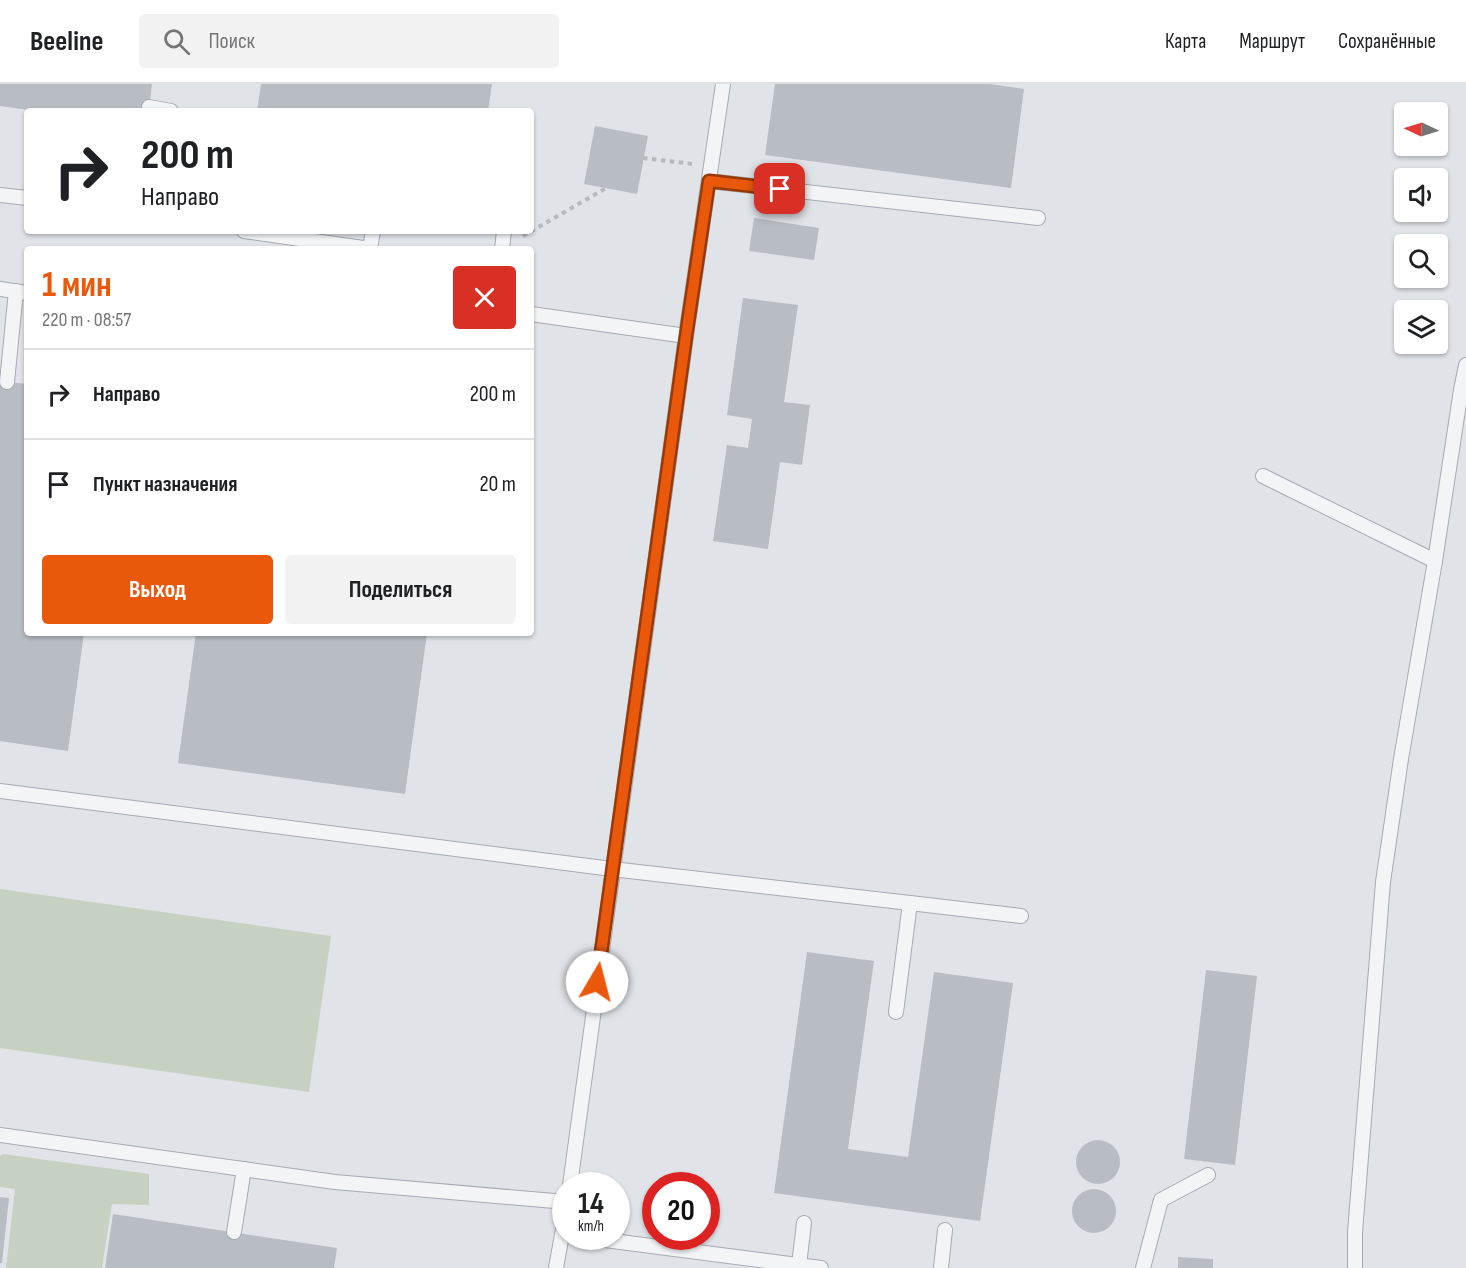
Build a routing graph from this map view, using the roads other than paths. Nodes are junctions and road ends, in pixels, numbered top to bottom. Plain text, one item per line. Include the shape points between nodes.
1 (723, 84) edge
2 (149, 107) dead end
3 (154, 108) edge
4 (710, 174) junction
5 (0, 195) edge
6 (24, 198) edge
7 (1038, 218) dead end
8 (265, 234) edge
9 (349, 246) edge
10 (0, 289) edge
11 (21, 292) edge
12 (534, 314) edge
13 (686, 336) junction
14 (1466, 365) edge
15 (7, 382) dead end
16 (1263, 476) dead end
17 (1435, 561) junction
18 (0, 790) edge
19 (612, 868) junction
20 (910, 903) junction
21 (1022, 916) dead end
22 (896, 1012) dead end
23 (0, 1135) edge
24 (244, 1169) junction
25 (572, 1172) edge
26 (1208, 1175) dead end
27 (552, 1201) edge
28 (804, 1223) dead end
29 (945, 1230) dead end
30 (234, 1232) dead end
31 (630, 1243) edge
32 (562, 1250) edge
33 (799, 1265) junction
34 (556, 1268) edge
35 (821, 1268) edge
36 (941, 1268) edge
37 (1143, 1268) edge
38 (1355, 1268) edge

1 - 4 lane
2 - 3 lane
4 - 7 lane
4 - 13 lane
5 - 6 lane
8 - 9 lane
10 - 11 lane
11 - 15 lane
12 - 13 lane
13 - 19 lane
14 - 17 lane
16 - 17 lane
17 - 38 lane via 1383,882
18 - 19 lane
19 - 20 lane
19 - 25 lane
20 - 21 lane
20 - 22 lane
23 - 24 lane
24 - 27 lane via 335,1182
24 - 30 lane
26 - 37 lane via 1161,1200
28 - 33 lane
29 - 36 lane
31 - 33 lane
32 - 34 lane
33 - 35 lane

